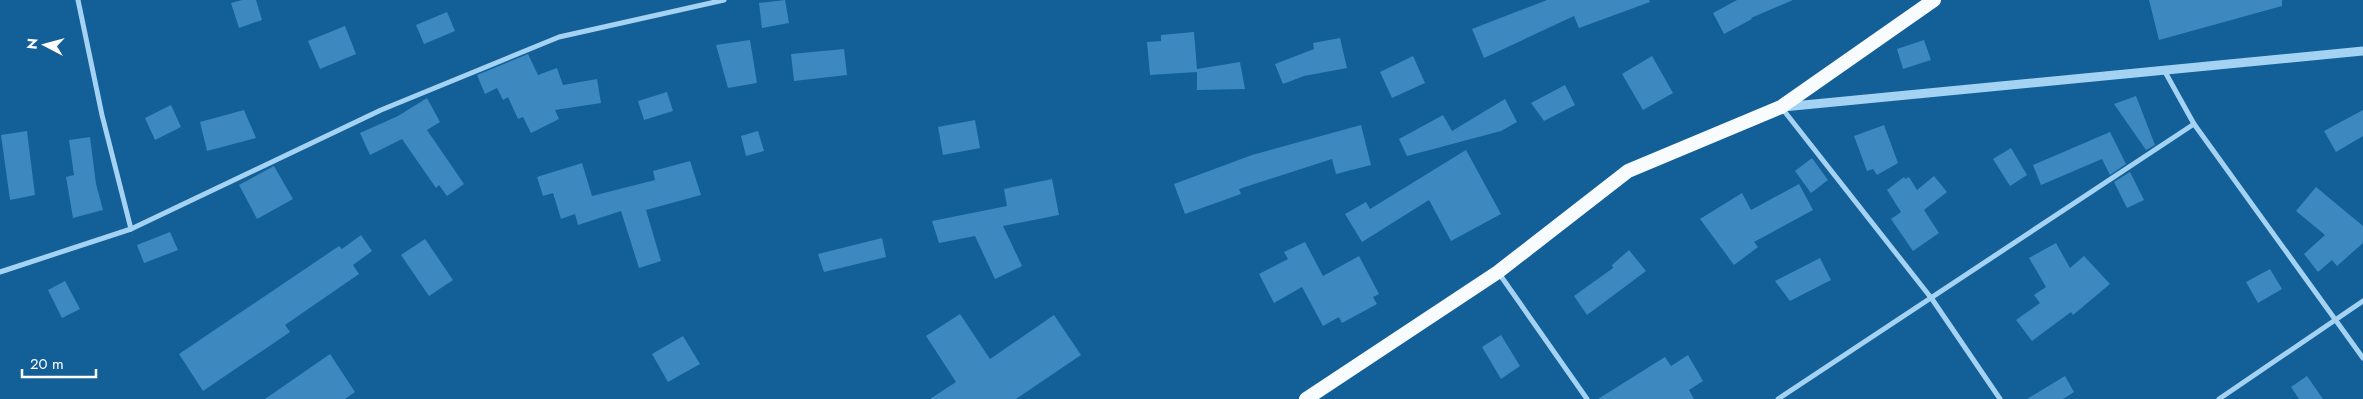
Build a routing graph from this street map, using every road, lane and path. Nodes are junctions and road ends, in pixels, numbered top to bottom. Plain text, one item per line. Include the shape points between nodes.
1 (78, 0) edge
2 (724, 0) edge
3 (1934, 0) edge
4 (2363, 51) edge
5 (2164, 70) junction
6 (1781, 107) junction
7 (2194, 124) junction
8 (131, 229) junction
9 (0, 272) edge
10 (1498, 272) junction
11 (1932, 299) junction
12 (2363, 301) edge
13 (2336, 319) junction
14 (2363, 358) edge
15 (1306, 399) edge
16 (1587, 399) edge
17 (1778, 399) edge
18 (2000, 399) edge
19 (2219, 399) edge

1 - 8 street via 102,115
2 - 8 street via 559,37 381,110
3 - 6 highway
4 - 5 street
5 - 6 street
5 - 7 street
6 - 10 highway via 1628,171
6 - 11 street
7 - 11 street
7 - 13 street
8 - 9 street
10 - 15 highway
10 - 16 street
11 - 17 street
11 - 18 street
12 - 13 street
13 - 14 street
13 - 19 street

